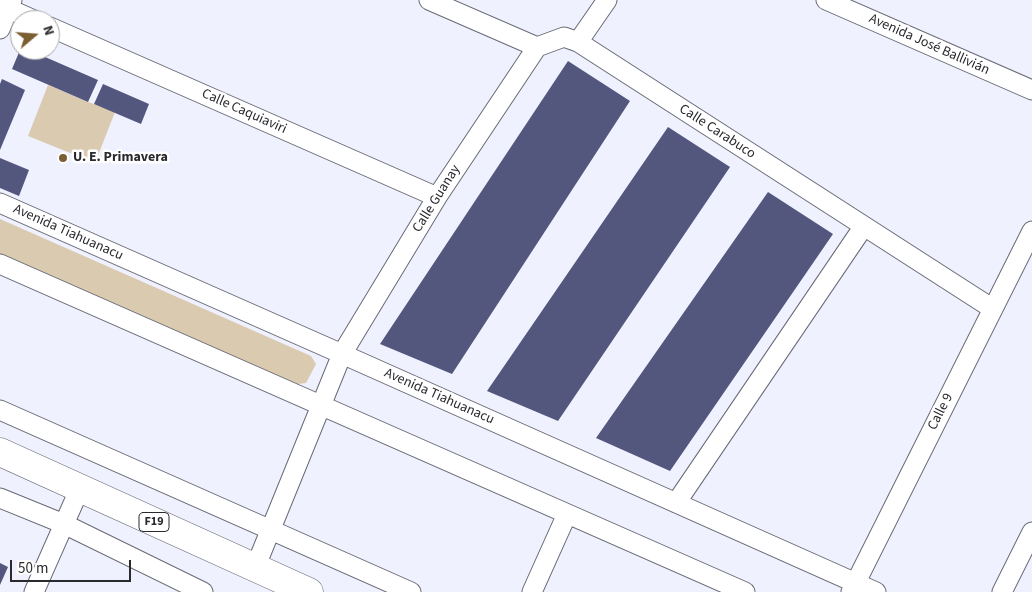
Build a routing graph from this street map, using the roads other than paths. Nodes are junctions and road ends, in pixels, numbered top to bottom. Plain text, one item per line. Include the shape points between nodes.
1 (429, 0) edge
2 (607, 0) edge
3 (826, 0) edge
4 (6, 4) edge
5 (0, 29) edge
6 (60, 31) edge
7 (578, 42) junction
8 (537, 47) junction
9 (1032, 90) edge
10 (437, 197) junction
11 (0, 203) edge
12 (864, 226) junction
13 (1032, 231) edge
14 (0, 264) edge
15 (993, 309) junction
16 (342, 354) junction
17 (321, 405) junction
18 (0, 410) edge
19 (0, 452) edge
20 (80, 488) junction
21 (0, 498) edge
22 (676, 503) junction
23 (567, 514) junction
24 (64, 524) junction
25 (270, 529) junction
26 (1032, 532) edge
27 (255, 568) junction
28 (853, 588) edge
29 (34, 592) edge
30 (203, 592) edge
31 (309, 592) edge
32 (411, 592) edge
33 (532, 592) edge
34 (745, 592) edge
35 (876, 592) edge
36 (1002, 592) edge

1 - 8 street
2 - 7 street
3 - 9 street, Avenida José Ballivián
4 - 5 street
6 - 10 street, Calle Caquiaviri
7 - 8 street, Calle Carabuco via 564,37
7 - 12 street, Calle Carabuco
8 - 10 street, Calle Guanay
10 - 16 street, Calle Guanay
11 - 16 street, Avenida Tiahuanacu
12 - 15 street, Calle Carabuco
12 - 22 street
13 - 15 street, Calle 9
14 - 17 street
15 - 28 street, Calle 9
16 - 17 street, Calle Guanay
16 - 22 street, Avenida Tiahuanacu
17 - 23 street
17 - 25 street, Calle Guanay
18 - 25 street
19 - 20 highway, F19
20 - 24 street
20 - 27 highway, F19
21 - 24 street
22 - 28 street, Avenida Tiahuanacu
23 - 33 street
23 - 34 street
24 - 29 street
24 - 30 street
25 - 27 street, Calle Guanay
25 - 32 street
26 - 36 street
27 - 31 highway, F19
28 - 35 street, Avenida Tiahuanacu

